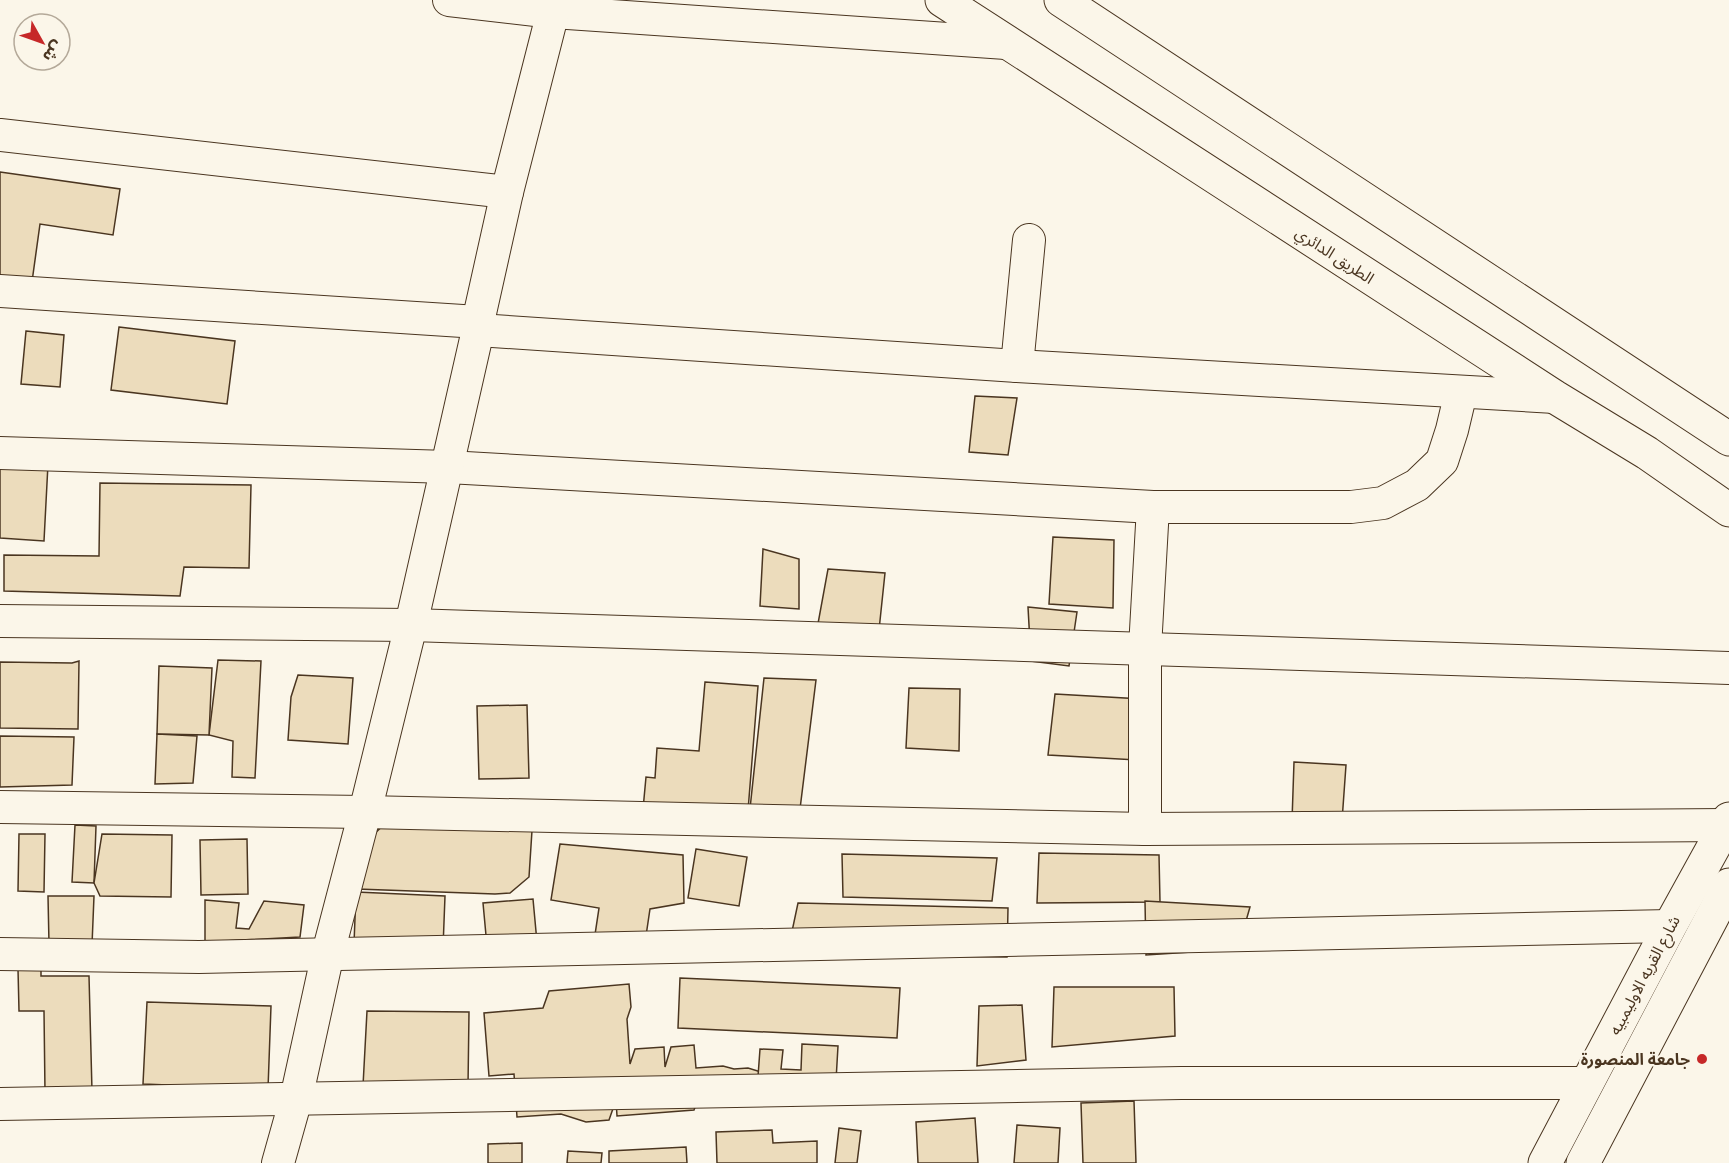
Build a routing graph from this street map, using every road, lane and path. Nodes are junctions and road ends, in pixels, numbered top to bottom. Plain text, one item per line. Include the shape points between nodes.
1 (450, 0) edge
2 (942, 0) edge
3 (1061, 0) edge
4 (554, 6) edge
5 (1006, 44) junction
6 (0, 135) edge
7 (507, 192) junction
8 (1029, 240) dead end
9 (0, 291) edge
10 (478, 326) junction
11 (1017, 366) junction
12 (1461, 392) junction
13 (1555, 397) junction
14 (1729, 439) edge
15 (0, 453) edge
16 (448, 467) junction
17 (1153, 507) junction
18 (1729, 510) edge
19 (0, 621) edge
20 (411, 625) junction
21 (1145, 648) junction
22 (1729, 668) edge
23 (0, 807) edge
24 (365, 812) junction
25 (1727, 822) edge
26 (1145, 829) junction
27 (1729, 885) edge
28 (1670, 926) junction
29 (328, 953) junction
30 (0, 954) edge
31 (1587, 1083) junction
32 (296, 1099) junction
33 (0, 1104) edge
34 (278, 1163) edge
35 (1545, 1163) edge
36 (1582, 1163) edge

1 - 4 street
2 - 5 main road, الطريق الدائري
3 - 14 main road
4 - 5 street
4 - 7 street
5 - 13 main road, الطريق الدائري
6 - 7 street
7 - 10 street
8 - 11 street
9 - 10 street
10 - 11 street
10 - 16 street
11 - 12 street
12 - 13 street
12 - 17 street via 1442,461 1418,484 1383,502 1351,507
13 - 18 main road, الطريق الدائري via 1647,453
15 - 16 street
16 - 17 street
16 - 20 street
17 - 21 street
19 - 20 street
20 - 21 street
20 - 24 street
21 - 22 street
21 - 26 street
23 - 24 street
24 - 26 street
24 - 29 street
25 - 26 street
25 - 28 main road, شارع القريه الاوليمبيه
27 - 36 main road, شارع القريه الاوليمبيه
28 - 29 street
28 - 31 main road, شارع القريه الاوليمبيه
29 - 30 street via 199,957
29 - 32 street
31 - 32 street via 1181,1083
31 - 35 main road, شارع القريه الاوليمبيه
32 - 33 street
32 - 34 street

